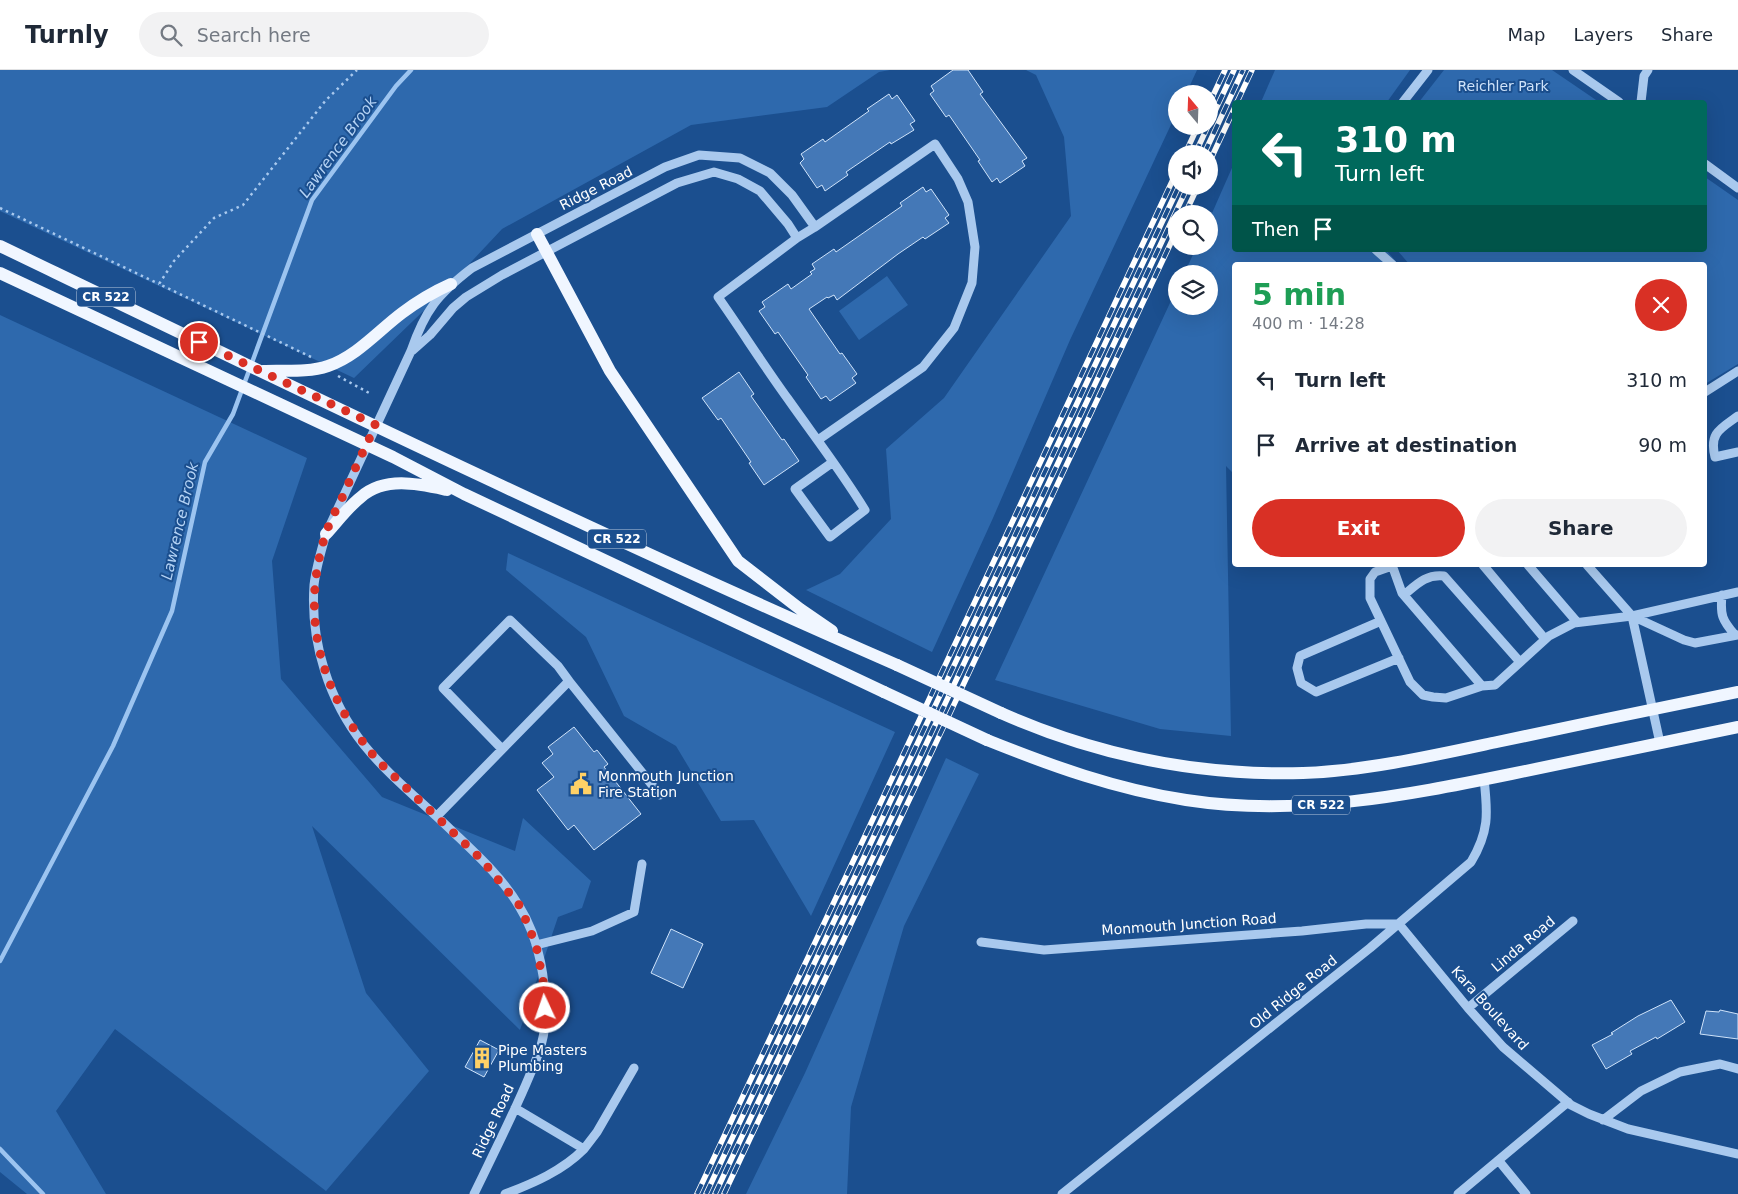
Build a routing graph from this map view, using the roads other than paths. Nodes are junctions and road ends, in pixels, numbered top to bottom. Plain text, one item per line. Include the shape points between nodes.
1 (1428, 70) edge
2 (1573, 70) edge
3 (1648, 70) edge
4 (1405, 100) edge
5 (1616, 100) edge
6 (1640, 100) edge
7 (1707, 165) edge
8 (1738, 188) edge
9 (815, 228) junction
10 (537, 234) junction
11 (797, 238) junction
12 (0, 246) edge
13 (548, 251) junction
14 (1378, 252) edge
15 (1390, 262) edge
16 (0, 273) edge
17 (451, 284) junction
18 (412, 351) junction
19 (260, 371) junction
20 (1738, 371) edge
21 (1707, 391) edge
22 (1738, 416) edge
23 (376, 425) junction
24 (818, 440) junction
25 (366, 445) junction
26 (1738, 452) edge
27 (833, 462) junction
28 (464, 494) junction
29 (326, 534) junction
30 (1387, 567) edge
31 (1393, 567) edge
32 (1485, 567) edge
33 (1530, 567) edge
34 (1589, 567) edge
35 (1738, 592) edge
36 (1404, 595) junction
37 (1722, 595) junction
38 (1632, 616) junction
39 (1381, 621) junction
40 (1577, 622) junction
41 (1737, 635) edge
42 (1546, 639) junction
43 (859, 649) junction
44 (1399, 658) junction
45 (1520, 662) junction
46 (569, 682) junction
47 (1482, 686) junction
48 (1738, 692) edge
49 (1653, 709) junction
50 (1738, 727) edge
51 (1660, 743) junction
52 (502, 748) junction
53 (1484, 779) junction
54 (660, 795) dead end
55 (437, 816) junction
56 (642, 864) dead end
57 (1574, 920) dead end
58 (1399, 924) junction
59 (981, 942) dead end
60 (536, 945) junction
61 (1468, 1008) junction
62 (634, 1068) dead end
63 (1738, 1070) edge
64 (1568, 1102) junction
65 (515, 1108) junction
66 (1603, 1120) junction
67 (584, 1149) junction
68 (1738, 1154) edge
69 (1499, 1161) junction
70 (474, 1194) edge
71 (505, 1194) edge
72 (1062, 1194) edge
73 (1458, 1194) edge
74 (1526, 1194) edge

1 - 4 street
2 - 5 street
3 - 6 street
7 - 8 street
9 - 10 street, Ridge Road via 792,195 770,173 740,158 700,155 665,167
9 - 11 street
9 - 24 street via 935,144 958,179 968,202 975,247 972,283 954,328 923,367
10 - 13 main road
10 - 17 street, Ridge Road via 472,268
11 - 13 street, Ridge Road via 760,191 738,179 714,172 678,182
11 - 24 street via 718,297
12 - 19 main road, CR 522
13 - 18 street, Ridge Road via 466,297
13 - 43 main road via 610,371 738,561
14 - 15 street
16 - 25 main road, CR 522
17 - 18 street, Ridge Road via 430,307
17 - 19 main road via 425,296 341,360 308,370
18 - 23 street, Ridge Road
19 - 23 main road, CR 522
20 - 21 street
22 - 26 street via 1718,430 1712,444 1715,457
23 - 25 street, Ridge Road
23 - 43 main road, CR 522
24 - 27 street
25 - 28 main road, CR 522
25 - 29 street, Ridge Road
27 - 27 street via 795,489 830,537 865,510
28 - 29 main road via 402,483 382,485 361,496
28 - 53 main road, CR 522, bridge via 987,740 1067,772 1186,800 1302,807 1419,793
29 - 55 street, Ridge Road via 318,562 314,606 325,674 334,698 379,762
30 - 39 street via 1375,572 1370,579 1370,598
31 - 36 street
32 - 42 street
33 - 40 street
34 - 38 street
35 - 37 street
36 - 45 street via 1423,579 1444,576
36 - 47 street
37 - 38 street
37 - 41 street via 1721,612 1725,624
38 - 40 street
38 - 41 street via 1695,643
38 - 49 street
39 - 44 street
39 - 44 street via 1300,656 1297,668 1301,683 1316,692
40 - 42 street
42 - 45 street
43 - 49 main road, CR 522, bridge via 1001,713 1075,742 1134,758 1196,768 1304,773 1435,755
44 - 47 street via 1410,682 1424,694 1446,698
45 - 47 street via 1495,685
46 - 52 street
46 - 52 street via 558,666 510,620 444,688
46 - 54 street
48 - 49 main road, CR 522
49 - 51 street
50 - 51 main road, CR 522
51 - 53 main road, CR 522
52 - 55 street
53 - 58 street, Old Ridge Road via 1487,806 1481,845 1471,862
55 - 60 street, Ridge Road via 498,877 520,906
56 - 60 street via 634,912 592,931
57 - 61 street, Linda Road
58 - 59 street, Monmouth Junction Road via 1044,950
58 - 61 street, Kara Boulevard
58 - 72 street, Old Ridge Road
60 - 65 street, Ridge Road via 545,991 545,1025 538,1055
61 - 64 street, Kara Boulevard via 1503,1047
62 - 67 street
63 - 66 street via 1720,1064 1680,1072 1641,1091
64 - 66 street, Kara Boulevard
64 - 69 street
65 - 67 street
65 - 70 street, Ridge Road
66 - 68 street, Kara Boulevard via 1628,1129
67 - 71 street via 570,1163
69 - 73 street
69 - 74 street

